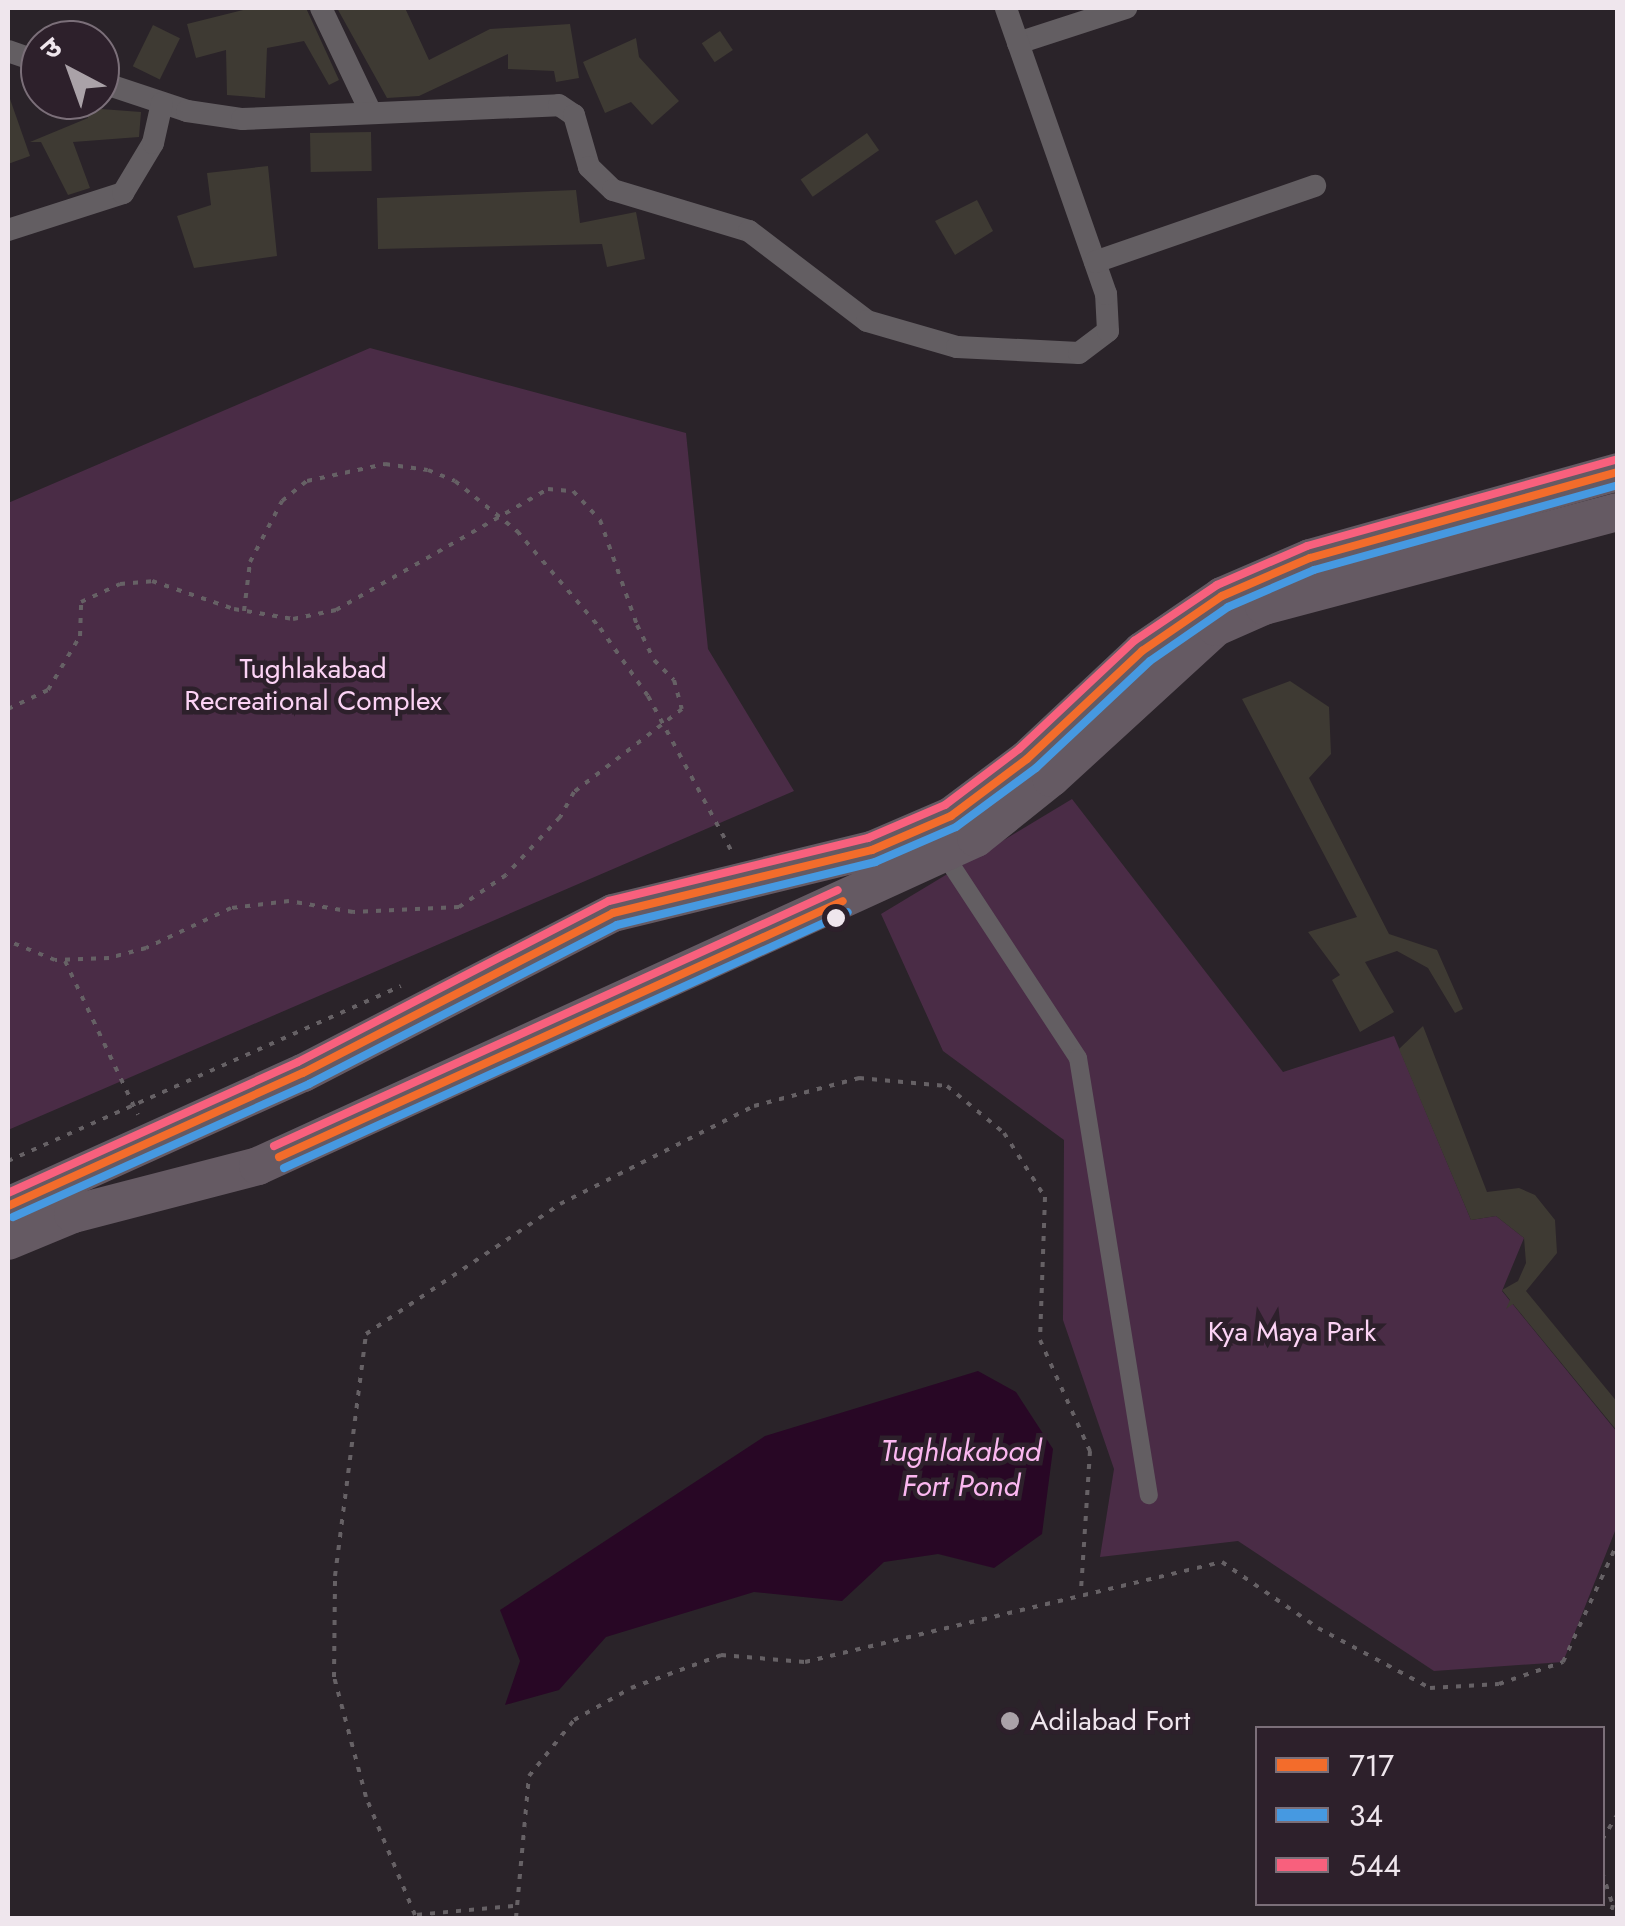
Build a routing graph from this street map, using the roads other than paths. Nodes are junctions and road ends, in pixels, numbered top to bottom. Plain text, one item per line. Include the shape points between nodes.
1 (321, 8) edge
2 (1006, 8) edge
3 (1126, 8) edge
4 (1018, 43) junction
5 (120, 88) edge
6 (162, 102) junction
7 (371, 113) junction
8 (1315, 186) dead end
9 (8, 230) edge
10 (1095, 262) junction
11 (1618, 472) edge
12 (1618, 512) edge
13 (944, 854) junction
14 (8, 1206) edge
15 (8, 1242) edge
16 (1149, 1495) dead end

1 - 7 street
2 - 4 street
3 - 4 street
4 - 10 street
5 - 6 street
6 - 7 street via 242,119
6 - 9 street via 154,143 123,193
7 - 10 street via 568,108 589,167 613,190 749,231 867,322 931,342 1060,356 1096,344 1110,315
8 - 10 street
11 - 14 main road via 1310,558 1222,596 1142,652 1027,759 951,816 872,850 740,866 612,913 304,1073
12 - 13 main road via 1264,606 1216,626 1051,778 976,838
13 - 15 main road via 258,1166 73,1214
13 - 16 street via 1078,1058

